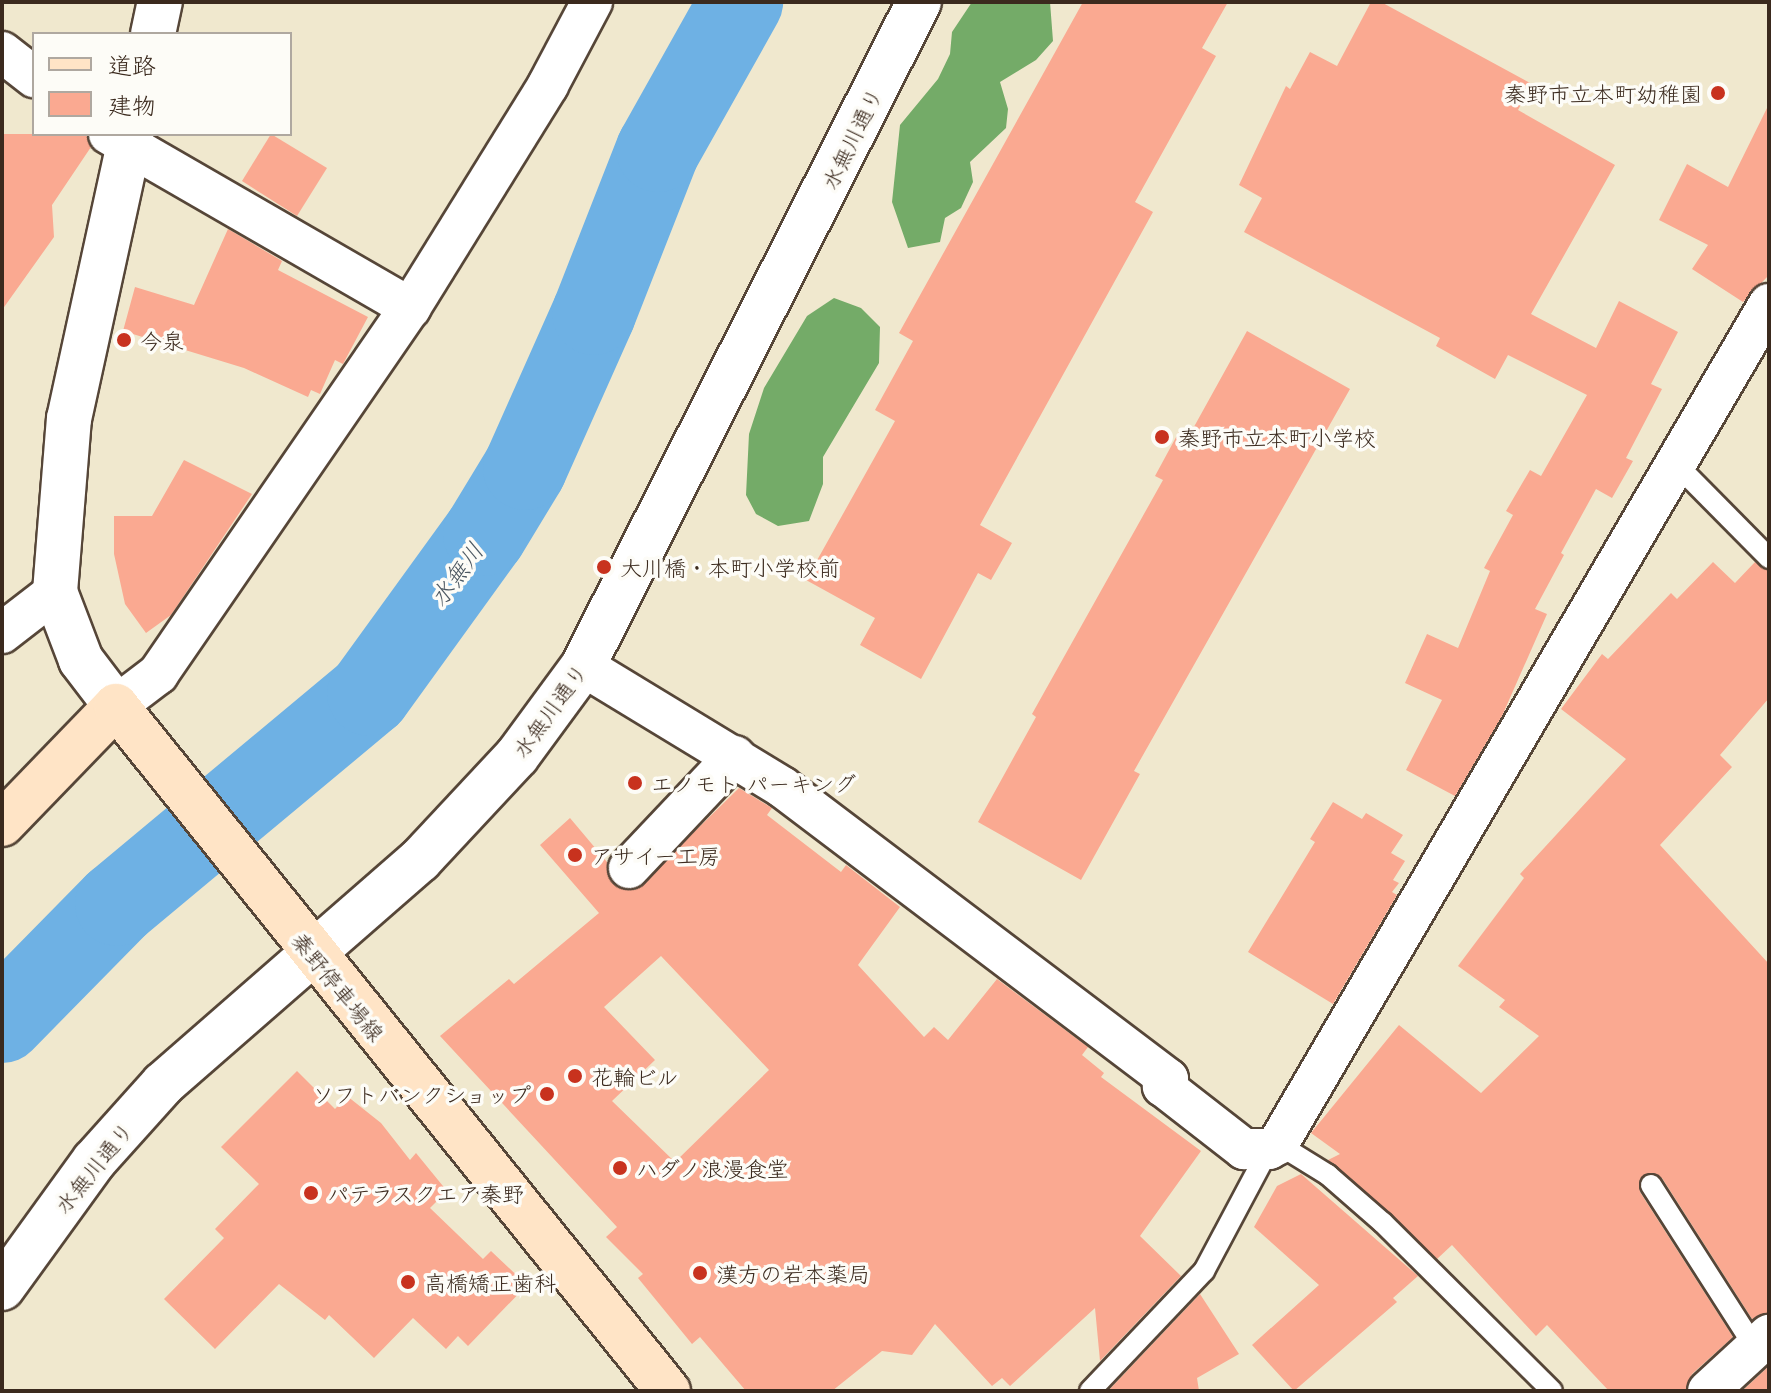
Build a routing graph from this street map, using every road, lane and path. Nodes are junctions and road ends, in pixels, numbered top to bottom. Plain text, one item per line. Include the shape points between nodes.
1 (160, 2) edge
2 (592, 2) edge
3 (919, 2) edge
4 (153, 32) edge
5 (2, 52) edge
6 (32, 75) edge
7 (123, 139) edge
8 (1769, 304) edge
9 (410, 308) junction
10 (1677, 465) junction
11 (1769, 558) edge
12 (55, 592) junction
13 (2, 633) edge
14 (583, 666) junction
15 (126, 719) junction
16 (735, 756) junction
17 (2, 824) edge
18 (629, 868) dead end
19 (300, 937) junction
20 (1274, 1147) junction
21 (1651, 1185) dead end
22 (2, 1288) edge
23 (1762, 1341) edge
24 (668, 1391) edge
25 (1090, 1391) edge
26 (1552, 1391) edge
27 (1708, 1391) edge

1 - 4 street
2 - 9 street via 548,85
3 - 14 street, 水無川通り
5 - 6 street
7 - 9 street
7 - 12 street via 69,419
8 - 10 street
9 - 15 street
10 - 11 lane
10 - 20 street
12 - 13 street
12 - 15 street via 81,660
14 - 16 street
14 - 19 street, 水無川通り via 517,756 452,826
15 - 17 main road
15 - 19 main road, 秦野停車場線
16 - 18 street
16 - 20 street via 1168,1079 1163,1086 1244,1149
19 - 22 street, 水無川通り via 94,1161
19 - 24 main road, 秦野停車場線
20 - 25 lane via 1204,1271
20 - 26 lane via 1328,1175 1383,1223
21 - 23 lane
23 - 27 street

